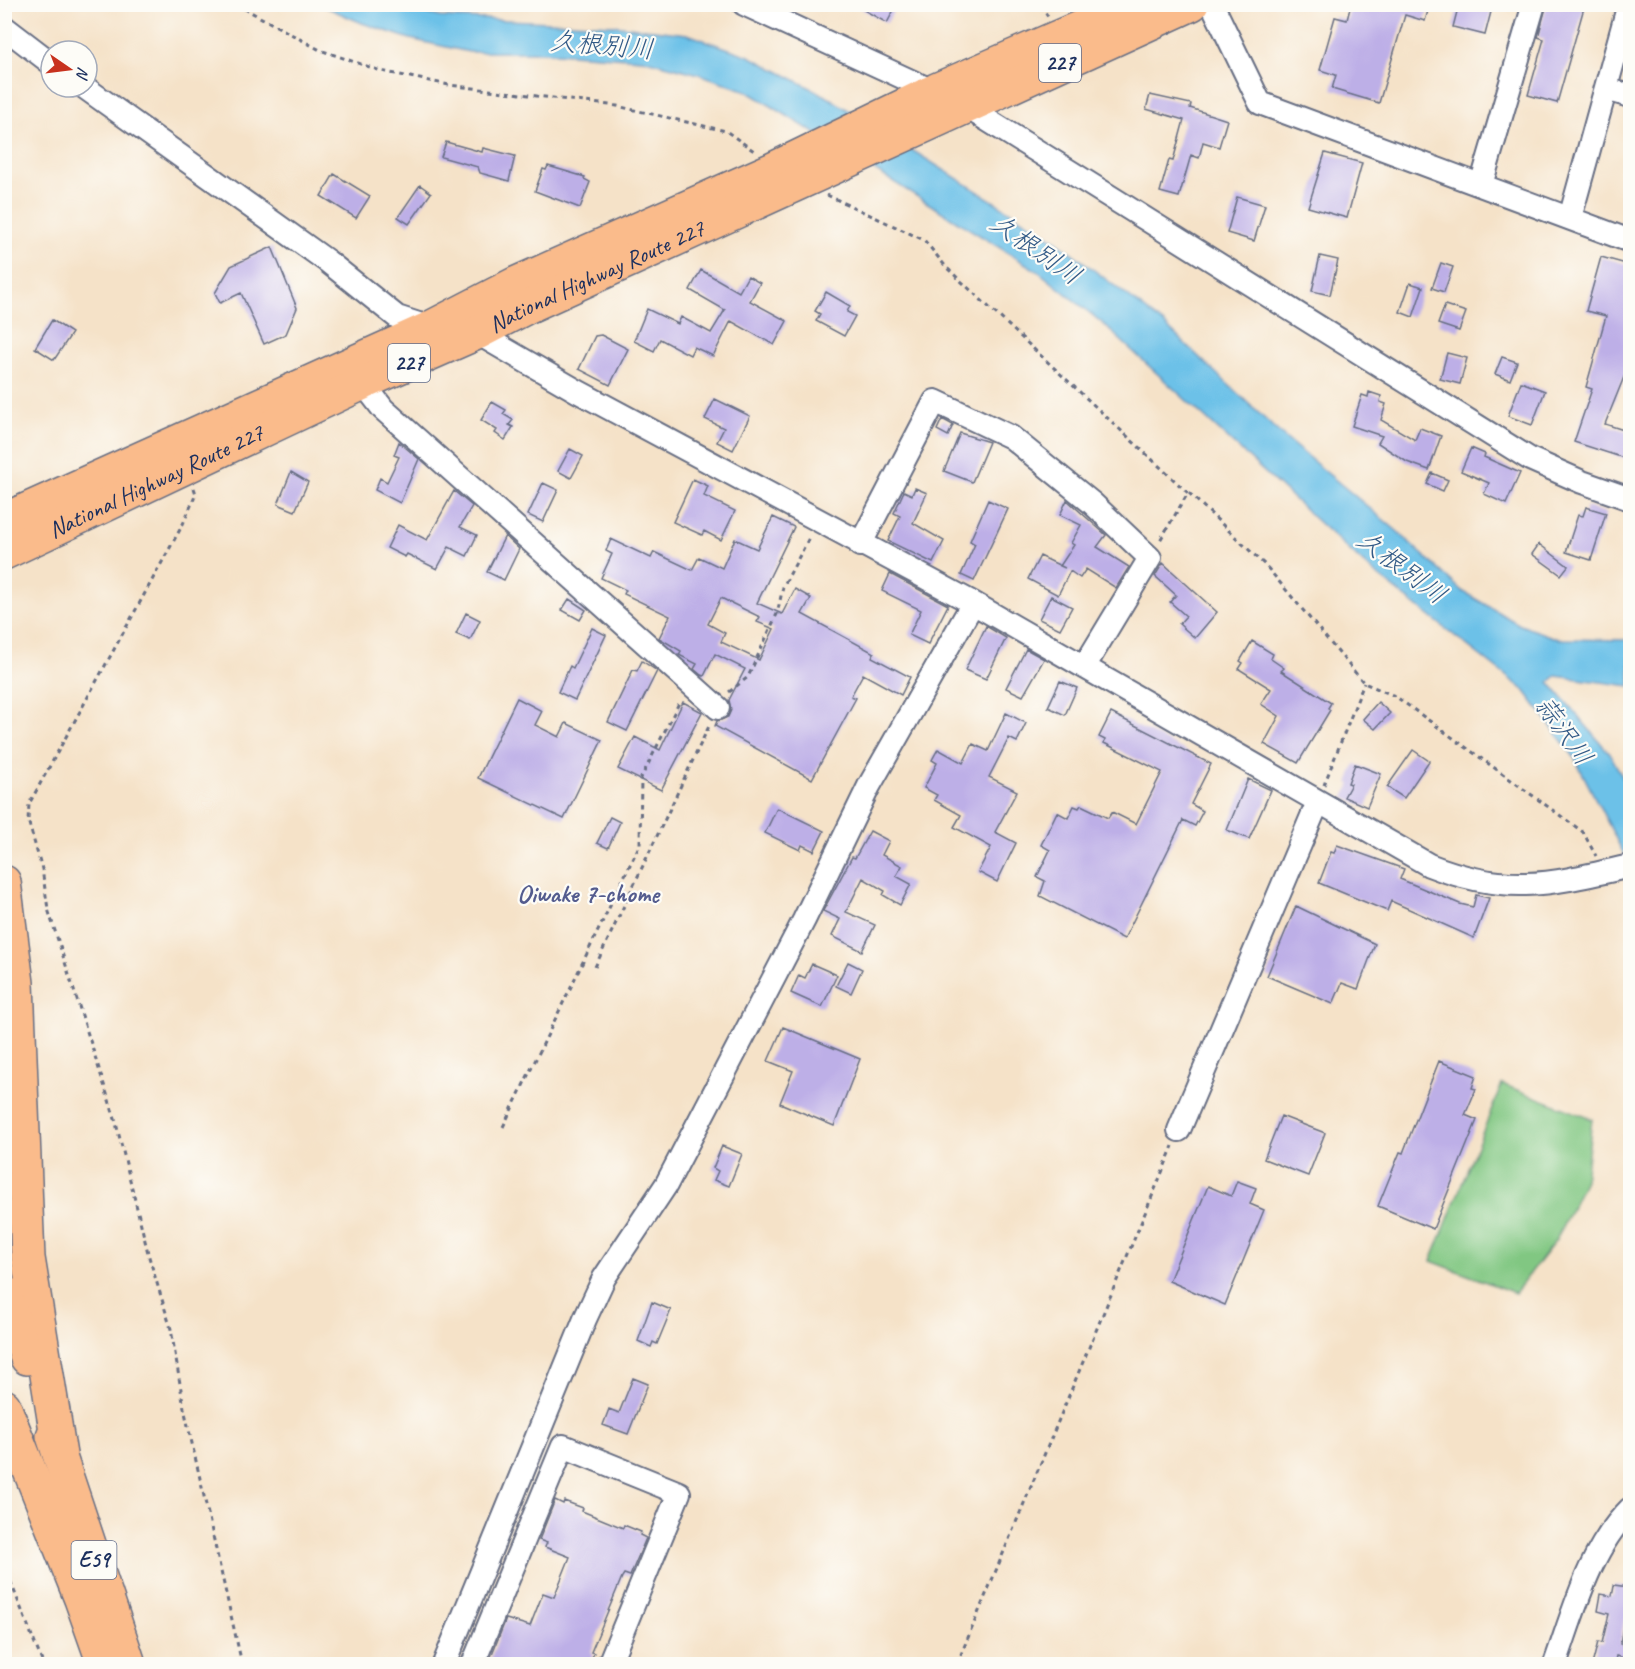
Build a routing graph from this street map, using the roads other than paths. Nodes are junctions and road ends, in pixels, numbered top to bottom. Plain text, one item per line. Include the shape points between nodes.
1 (744, 4) edge
2 (1134, 4) edge
3 (1192, 4) edge
4 (1212, 4) edge
5 (1534, 4) edge
6 (1629, 4) edge
7 (4, 27) edge
8 (39, 54) edge
9 (1606, 89) junction
10 (936, 90) junction
11 (1630, 96) edge
12 (99, 98) edge
13 (965, 106) junction
14 (796, 172) junction
15 (1481, 185) junction
16 (1570, 218) junction
17 (1630, 241) edge
18 (428, 329) junction
19 (477, 333) junction
20 (363, 383) junction
21 (1630, 500) edge
22 (4, 520) edge
23 (860, 545) junction
24 (4, 553) edge
25 (973, 603) junction
26 (1084, 667) junction
27 (718, 708) road end
28 (1318, 802) junction
29 (1618, 869) edge
30 (4, 882) edge
31 (1179, 1130) road end
32 (4, 1292) edge
33 (4, 1406) edge
34 (60, 1455) junction
35 (1630, 1509) edge
36 (489, 1558) junction
37 (513, 1568) junction
38 (104, 1665) edge
39 (129, 1665) edge
40 (444, 1665) edge
41 (473, 1665) edge
42 (609, 1665) edge
43 (1555, 1665) edge

1 - 10 street
2 - 10 highway, National Highway Route 227 / 227
3 - 13 highway, National Highway Route 227 / 227
4 - 15 street via 1260,103
5 - 15 street
6 - 9 street
7 - 8 street
9 - 11 street
9 - 16 street
10 - 13 street
10 - 14 highway, National Highway Route 227 / 227 via 895,110
12 - 18 street via 327,261 397,317
13 - 14 highway, National Highway Route 227 / 227
13 - 21 street via 1530,459
14 - 18 highway, National Highway Route 227 / 227 via 517,283
14 - 19 highway, National Highway Route 227 / 227
15 - 16 street
16 - 17 street
18 - 19 street
18 - 22 highway, National Highway Route 227 / 227
19 - 20 highway, National Highway Route 227 / 227
19 - 23 street
20 - 24 highway, National Highway Route 227 / 227
20 - 27 street via 383,409
23 - 25 street
23 - 26 street via 935,400 1011,437 1092,503 1150,558
25 - 26 street
25 - 36 street via 869,786 666,1185 604,1278
26 - 28 street
28 - 29 street via 1429,865 1461,877 1503,884 1546,885
28 - 31 street
30 - 34 highway via 17,983 28,1258
32 - 34 highway, E59
33 - 38 highway
34 - 39 highway, E59
35 - 43 street via 1607,1536 1586,1577
36 - 37 street
36 - 40 street
37 - 41 street
37 - 42 street via 563,1446 679,1493

